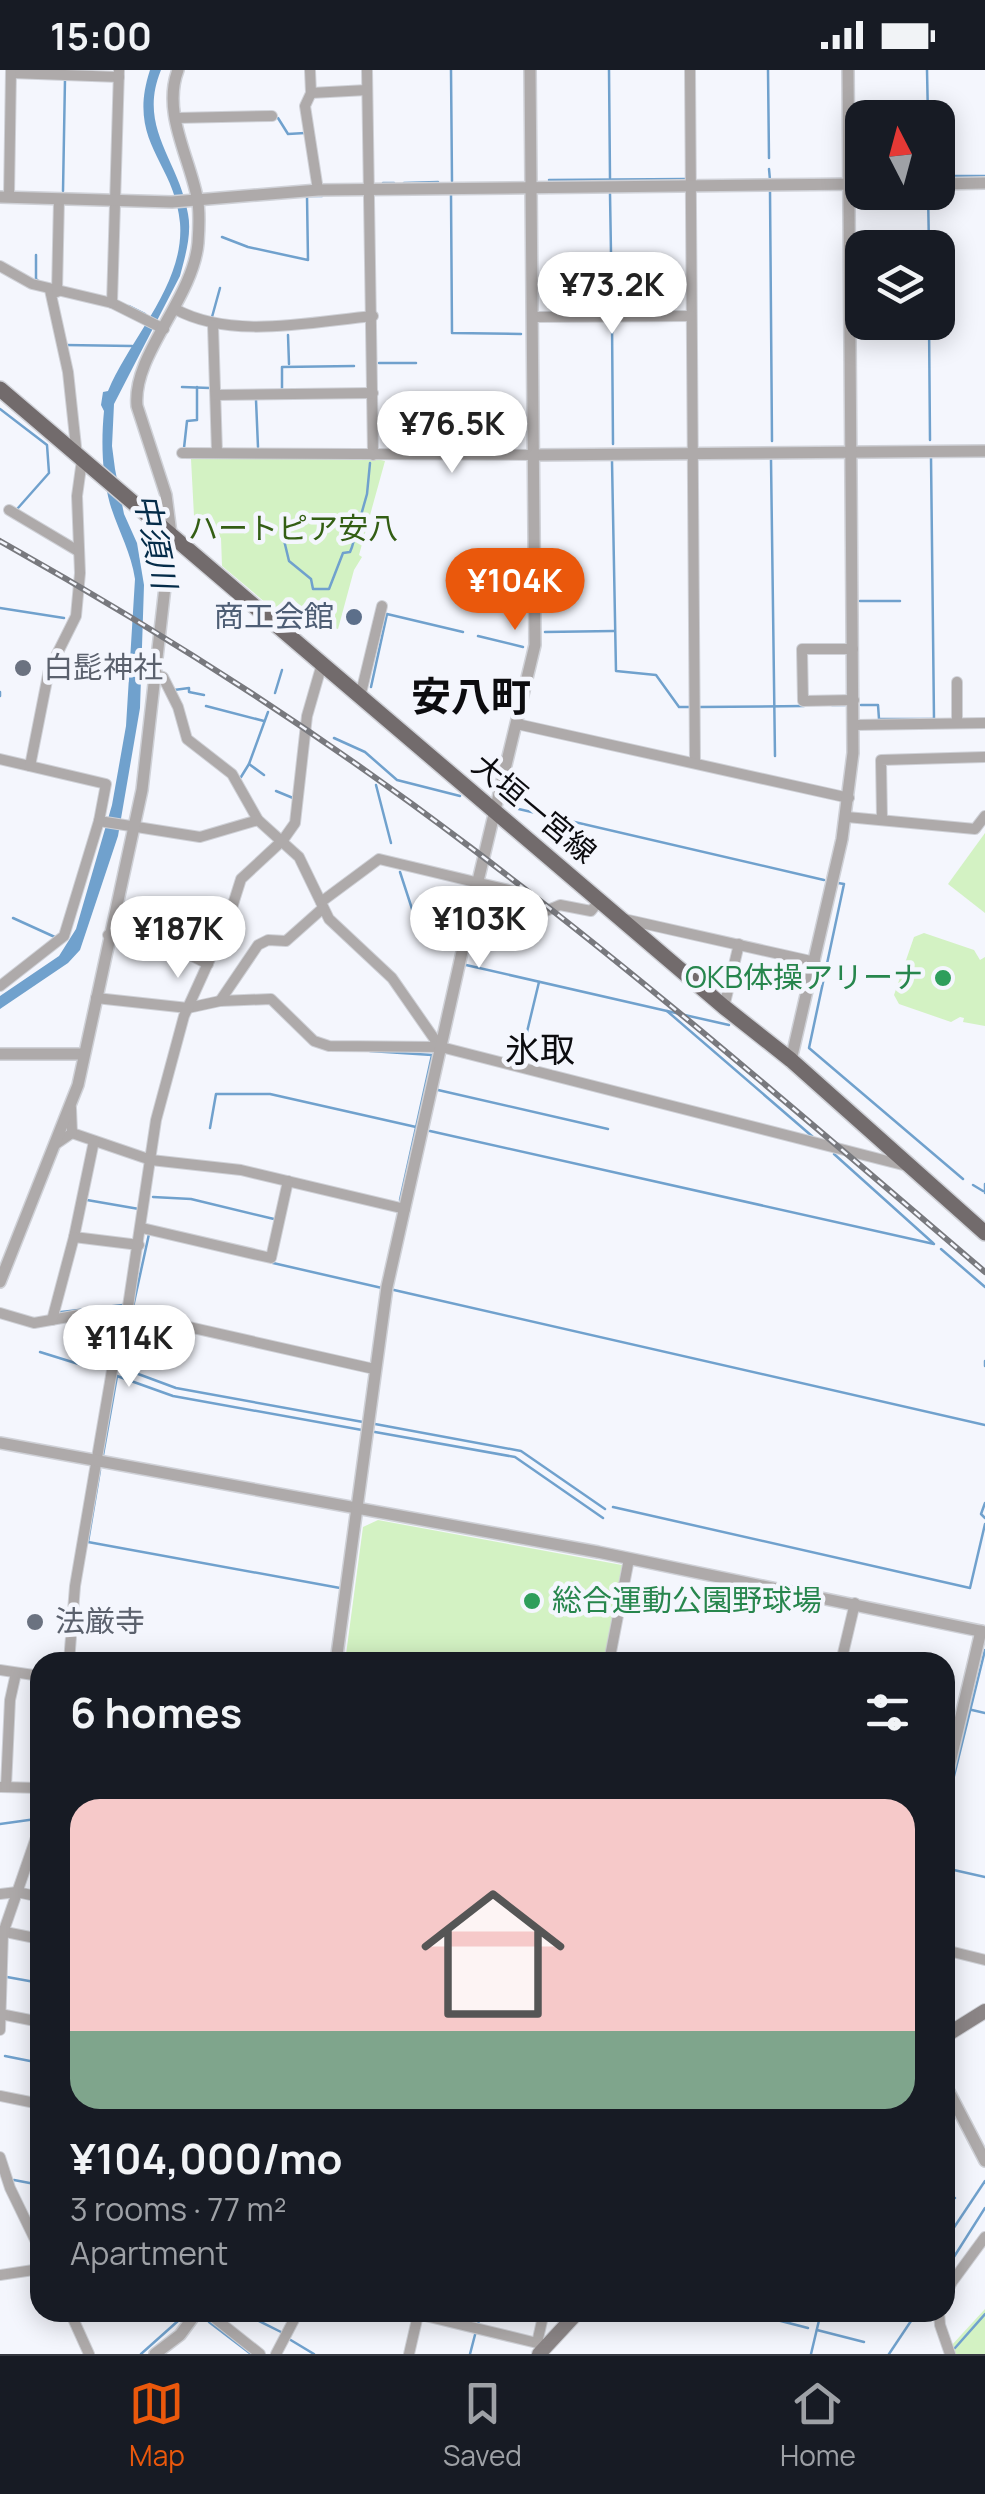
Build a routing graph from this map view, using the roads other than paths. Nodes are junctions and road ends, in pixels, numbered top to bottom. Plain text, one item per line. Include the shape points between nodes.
1 (178, 70) edge
2 (310, 70) edge
3 (367, 70) edge
4 (530, 70) edge
5 (690, 70) edge
6 (848, 70) edge
7 (11, 71) edge
8 (119, 73) edge
9 (367, 90) junction
10 (311, 93) junction
11 (850, 100) edge
12 (272, 116) dead end
13 (176, 118) junction
14 (985, 183) edge
15 (845, 184) edge
16 (955, 184) edge
17 (690, 186) junction
18 (532, 188) junction
19 (318, 190) junction
20 (368, 190) junction
21 (5, 197) edge
22 (59, 198) junction
23 (116, 200) junction
24 (195, 200) junction
25 (856, 210) edge
26 (0, 266) edge
27 (53, 291) junction
28 (112, 304) junction
29 (174, 309) junction
30 (373, 316) junction
31 (691, 316) junction
32 (532, 318) junction
33 (213, 324) junction
34 (161, 327) junction
35 (0, 389) edge
36 (374, 393) junction
37 (216, 395) junction
38 (985, 451) edge
39 (852, 452) junction
40 (182, 453) dead end
41 (217, 453) junction
42 (694, 453) junction
43 (373, 454) junction
44 (534, 455) junction
45 (80, 458) junction
46 (9, 510) dead end
47 (171, 534) junction
48 (78, 551) junction
49 (382, 606) dead end
50 (853, 649) junction
51 (322, 664) junction
52 (156, 675) junction
53 (957, 682) dead end
54 (360, 696) junction
55 (854, 700) junction
56 (517, 724) junction
57 (957, 724) junction
58 (985, 724) edge
59 (854, 725) junction
60 (985, 756) edge
61 (0, 759) edge
62 (696, 763) junction
63 (30, 766) junction
64 (849, 798) junction
65 (496, 812) junction
66 (985, 816) edge
67 (847, 817) junction
68 (258, 820) junction
69 (882, 820) junction
70 (101, 821) junction
71 (129, 827) junction
72 (283, 840) junction
73 (477, 885) junction
74 (599, 900) junction
75 (322, 906) junction
76 (623, 919) junction
77 (108, 935) junction
78 (739, 944) junction
79 (814, 962) junction
80 (208, 964) junction
81 (0, 986) edge
82 (96, 998) junction
83 (220, 1000) junction
84 (724, 1007) junction
85 (188, 1008) junction
86 (441, 1048) junction
87 (0, 1054) edge
88 (84, 1054) junction
89 (791, 1060) junction
90 (71, 1108) junction
91 (72, 1134) junction
92 (94, 1141) junction
93 (56, 1144) junction
94 (152, 1160) junction
95 (908, 1166) junction
96 (288, 1181) junction
97 (405, 1209) junction
98 (142, 1228) junction
99 (985, 1233) edge
100 (74, 1236) junction
101 (139, 1246) junction
102 (0, 1282) edge
103 (0, 1312) edge
104 (125, 1312) junction
105 (52, 1320) junction
106 (374, 1369) junction
107 (0, 1444) edge
108 (97, 1461) junction
109 (359, 1508) junction
110 (629, 1558) junction
111 (855, 1603) junction
112 (983, 1631) edge
113 (70, 1652) edge
114 (337, 1652) edge
115 (610, 1652) edge
116 (843, 1652) edge
117 (0, 1670) edge
118 (16, 1674) junction
119 (30, 1675) edge
120 (955, 1744) edge
121 (3, 1787) edge
122 (30, 1788) edge
123 (30, 1855) edge
124 (17, 1892) junction
125 (0, 1894) edge
126 (30, 1895) edge
127 (1, 1932) edge
128 (30, 1937) edge
129 (955, 1952) edge
130 (985, 1960) edge
131 (985, 2011) edge
132 (0, 2014) edge
133 (30, 2020) edge
134 (0, 2030) edge
135 (955, 2030) edge
136 (0, 2096) edge
137 (30, 2102) edge
138 (955, 2103) edge
139 (0, 2157) edge
140 (985, 2161) edge
141 (30, 2229) edge
142 (985, 2237) edge
143 (30, 2270) edge
144 (0, 2275) edge
145 (955, 2278) edge
146 (75, 2322) edge
147 (190, 2322) edge
148 (220, 2322) edge
149 (293, 2322) edge
150 (412, 2322) edge
151 (470, 2322) edge
152 (543, 2322) edge
153 (568, 2322) edge
154 (940, 2322) edge
155 (542, 2347) edge
156 (89, 2354) edge
157 (156, 2354) edge
158 (260, 2354) edge
159 (276, 2354) edge
160 (409, 2354) edge
161 (950, 2354) edge

1 - 13 street
2 - 10 street
3 - 9 street
4 - 18 street
5 - 17 street
6 - 11 street
7 - 8 street
7 - 21 street
8 - 23 street
9 - 10 street
9 - 20 street
10 - 19 street via 305,106
12 - 13 street
13 - 24 street
14 - 16 street
15 - 17 street
17 - 18 street
17 - 31 street
18 - 20 street
18 - 32 street
19 - 20 street
19 - 24 street
20 - 30 street
21 - 22 street
22 - 23 street
22 - 27 street
23 - 24 street
23 - 28 street
24 - 29 street via 195,261
25 - 39 street
26 - 27 street
27 - 28 street
27 - 45 street
28 - 34 street
29 - 33 street
29 - 34 street
30 - 33 street
30 - 36 street
31 - 32 street
31 - 42 street
32 - 44 street
33 - 37 street
34 - 47 street via 136,406 166,495
35 - 45 main road, 大垣一宮線
36 - 37 street
36 - 43 street
37 - 41 street
38 - 39 street
39 - 42 street
39 - 50 street
40 - 41 street
41 - 43 street
42 - 44 street
42 - 62 street
43 - 44 street
44 - 56 street via 535,645
45 - 47 main road, 大垣一宮線
45 - 48 street
46 - 48 street
47 - 51 main road, 大垣一宮線
47 - 52 street
48 - 63 street via 76,616 50,670
49 - 54 street
50 - 55 street
50 - 55 street via 802,649 803,701
51 - 54 main road, 大垣一宮線
51 - 72 street via 307,716 295,823
52 - 68 street via 163,676 178,707 186,739 232,774
52 - 71 street via 142,790
53 - 57 street
54 - 65 main road, 大垣一宮線
55 - 59 street
56 - 62 street
56 - 65 street
57 - 58 street
57 - 59 street
59 - 64 street
60 - 69 street via 881,760
61 - 63 street
62 - 64 street
63 - 70 street via 106,784
64 - 67 street
65 - 73 street
65 - 74 main road, 大垣一宮線
66 - 69 street via 975,829
67 - 69 street
67 - 79 street
68 - 71 street via 200,837
68 - 72 street
70 - 71 street
70 - 81 street via 64,936
71 - 77 street
72 - 75 street via 299,857
72 - 80 street via 241,879
73 - 74 street via 513,891 541,913 560,905 591,910
73 - 75 street via 379,859
73 - 86 street
74 - 76 main road, 大垣一宮線
75 - 83 street via 286,941 258,945
75 - 86 street via 392,978
76 - 78 street
76 - 84 main road, 大垣一宮線
77 - 80 street via 152,936
77 - 82 street
78 - 79 street
78 - 84 street
79 - 89 street
80 - 85 street
82 - 85 street
82 - 88 street
83 - 85 street
83 - 86 street via 270,999 314,1041 329,1046
84 - 89 main road, 大垣一宮線
85 - 94 street
86 - 95 street
86 - 97 street
87 - 88 street
88 - 90 street
89 - 95 main road, 大垣一宮線
90 - 91 street
90 - 93 street
91 - 92 street
91 - 93 street
92 - 94 street
92 - 100 street
93 - 102 street
94 - 96 street
94 - 98 street
95 - 99 main road, 大垣一宮線
96 - 97 street
96 - 98 street via 270,1258
97 - 106 street
98 - 101 street
100 - 101 street
100 - 105 street
101 - 104 street
103 - 105 street
104 - 105 street
104 - 106 street
104 - 108 street
106 - 109 street
107 - 108 street
108 - 109 street
108 - 113 street
109 - 110 street
109 - 114 street
110 - 111 street
110 - 115 street
111 - 112 street
111 - 116 street
112 - 120 street
117 - 118 street
118 - 119 street
118 - 121 street
121 - 122 street
123 - 124 street
124 - 125 street
124 - 126 street
124 - 127 street
127 - 128 street
127 - 132 street
129 - 130 street
131 - 135 main road
132 - 133 street
132 - 134 street
136 - 137 street
138 - 140 street
139 - 141 street
142 - 145 street
143 - 144 street
146 - 156 street
147 - 157 street
148 - 158 street
149 - 159 street
150 - 160 street
151 - 155 street
152 - 155 street
153 - 155 main road
154 - 161 street

